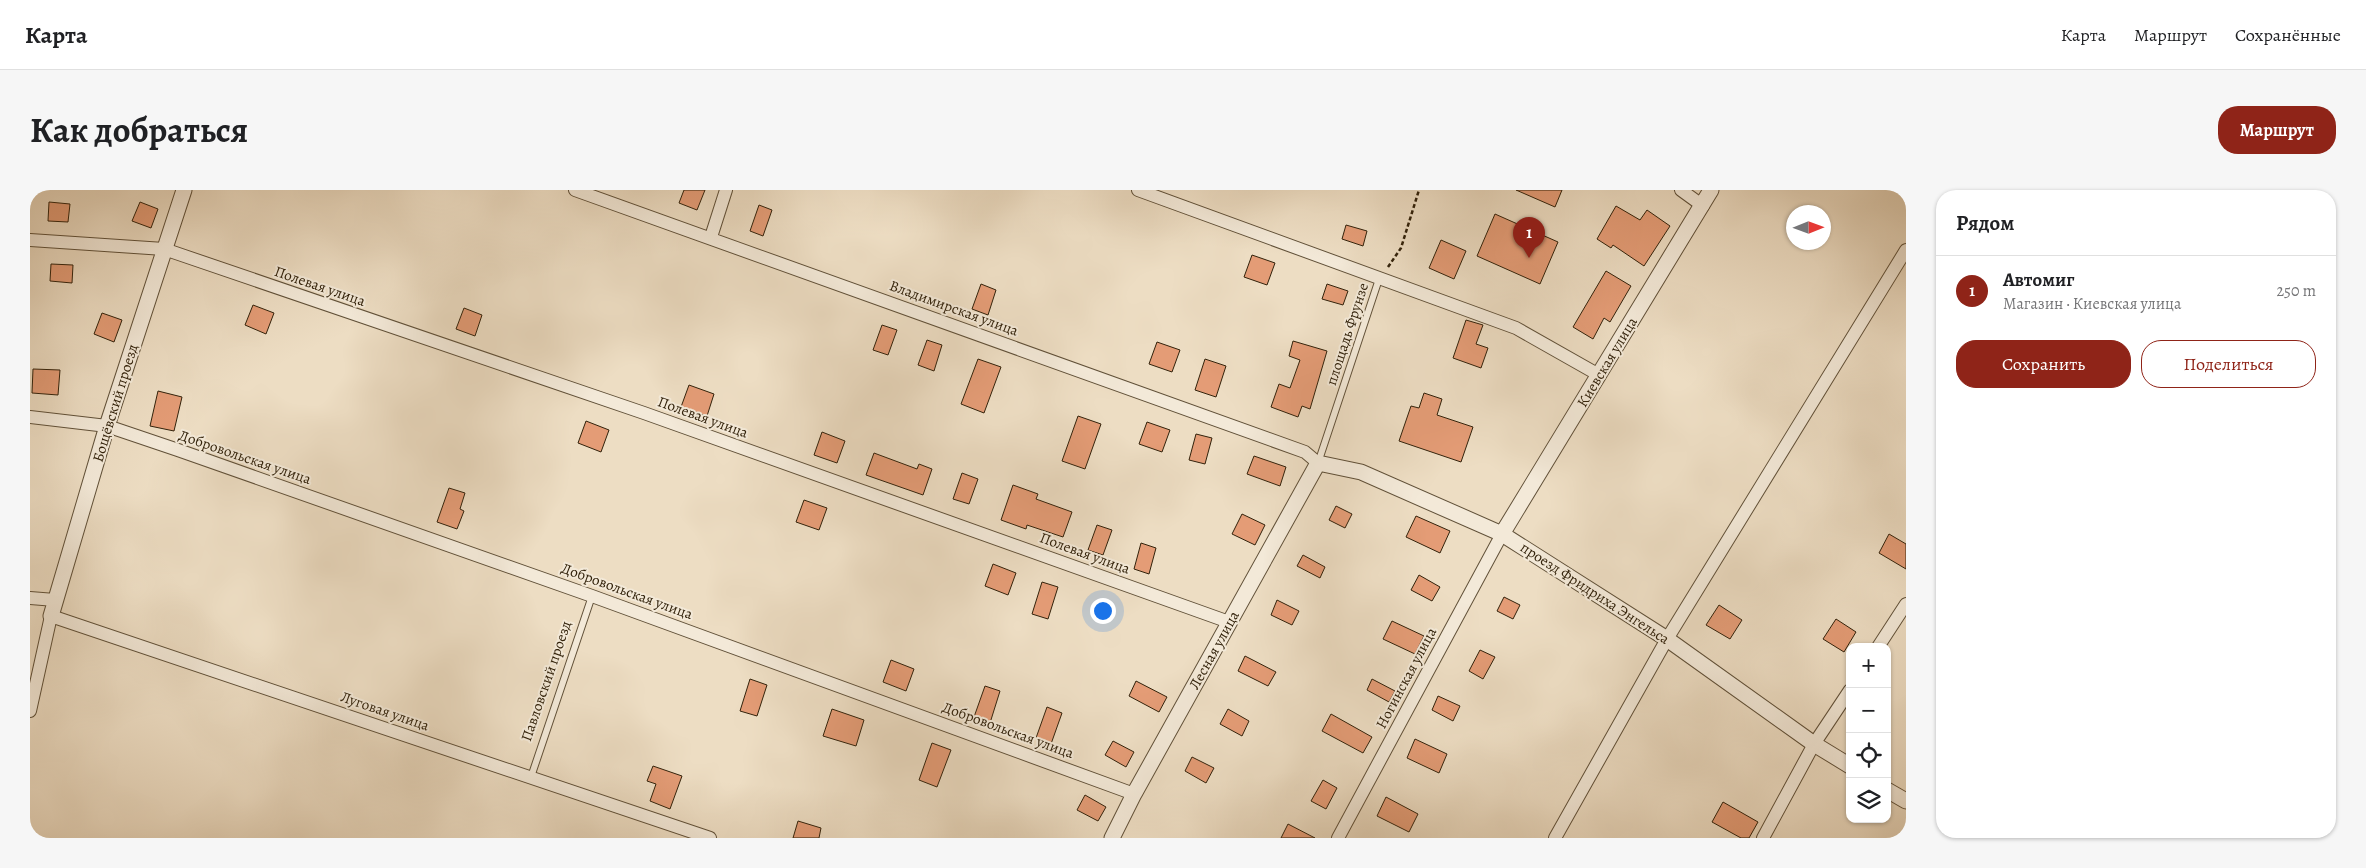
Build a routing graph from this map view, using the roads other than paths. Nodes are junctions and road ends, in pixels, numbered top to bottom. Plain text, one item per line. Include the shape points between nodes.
1 (184, 190) edge
2 (575, 190) edge
3 (726, 190) edge
4 (1138, 190) edge
5 (1681, 190) edge
6 (1711, 190) edge
7 (1703, 206) junction
8 (711, 237) junction
9 (30, 240) edge
10 (164, 249) junction
11 (1906, 250) edge
12 (1379, 279) junction
13 (1599, 375) junction
14 (30, 418) edge
15 (107, 426) junction
16 (1318, 463) junction
17 (1502, 534) junction
18 (592, 596) junction
19 (30, 598) edge
20 (55, 600) junction
21 (1906, 604) edge
22 (50, 616) junction
23 (1230, 622) junction
24 (1667, 639) junction
25 (1881, 643) edge
26 (1846, 696) edge
27 (30, 711) edge
28 (1814, 744) junction
29 (1846, 764) edge
30 (531, 777) junction
31 (1891, 793) edge
32 (1134, 794) junction
33 (1906, 802) edge
34 (710, 838) edge
35 (1112, 838) edge
36 (1338, 838) edge
37 (1555, 838) edge
38 (1763, 838) edge

1 - 10 street, Бощёвский проезд
2 - 8 street, Владимирская улица
3 - 8 street
4 - 12 street
5 - 7 street
6 - 7 street, Киевская улица
7 - 13 street, Киевская улица
8 - 16 street, Владимирская улица via 1305,452
9 - 10 street, Полевая улица
10 - 15 street, Бощёвский проезд
10 - 23 street, Полевая улица via 644,413
11 - 24 street
12 - 13 street via 1516,328
12 - 16 lane, площадь Фрунзе
13 - 17 street, Киевская улица
14 - 15 street, Добровольская улица
15 - 18 street, Добровольская улица
15 - 20 street, Бощёвский проезд
16 - 17 street, проезд Фридриха Энгельса via 1361,472
16 - 23 street, Лесная улица
17 - 24 street, проезд Фридриха Энгельса
17 - 36 street, Ногинская улица
18 - 30 lane, Павловский проезд
18 - 32 street, Добровольская улица
19 - 20 street
20 - 22 street, Бощёвский проезд
21 - 25 street
22 - 27 street
22 - 30 street, Луговая улица
23 - 32 street, Лесная улица
24 - 28 street, проезд Фридриха Энгельса
24 - 37 street
26 - 28 street
28 - 29 street, проезд Фридриха Энгельса
28 - 38 street
30 - 34 street, Луговая улица
31 - 33 street
32 - 35 street, Лесная улица

